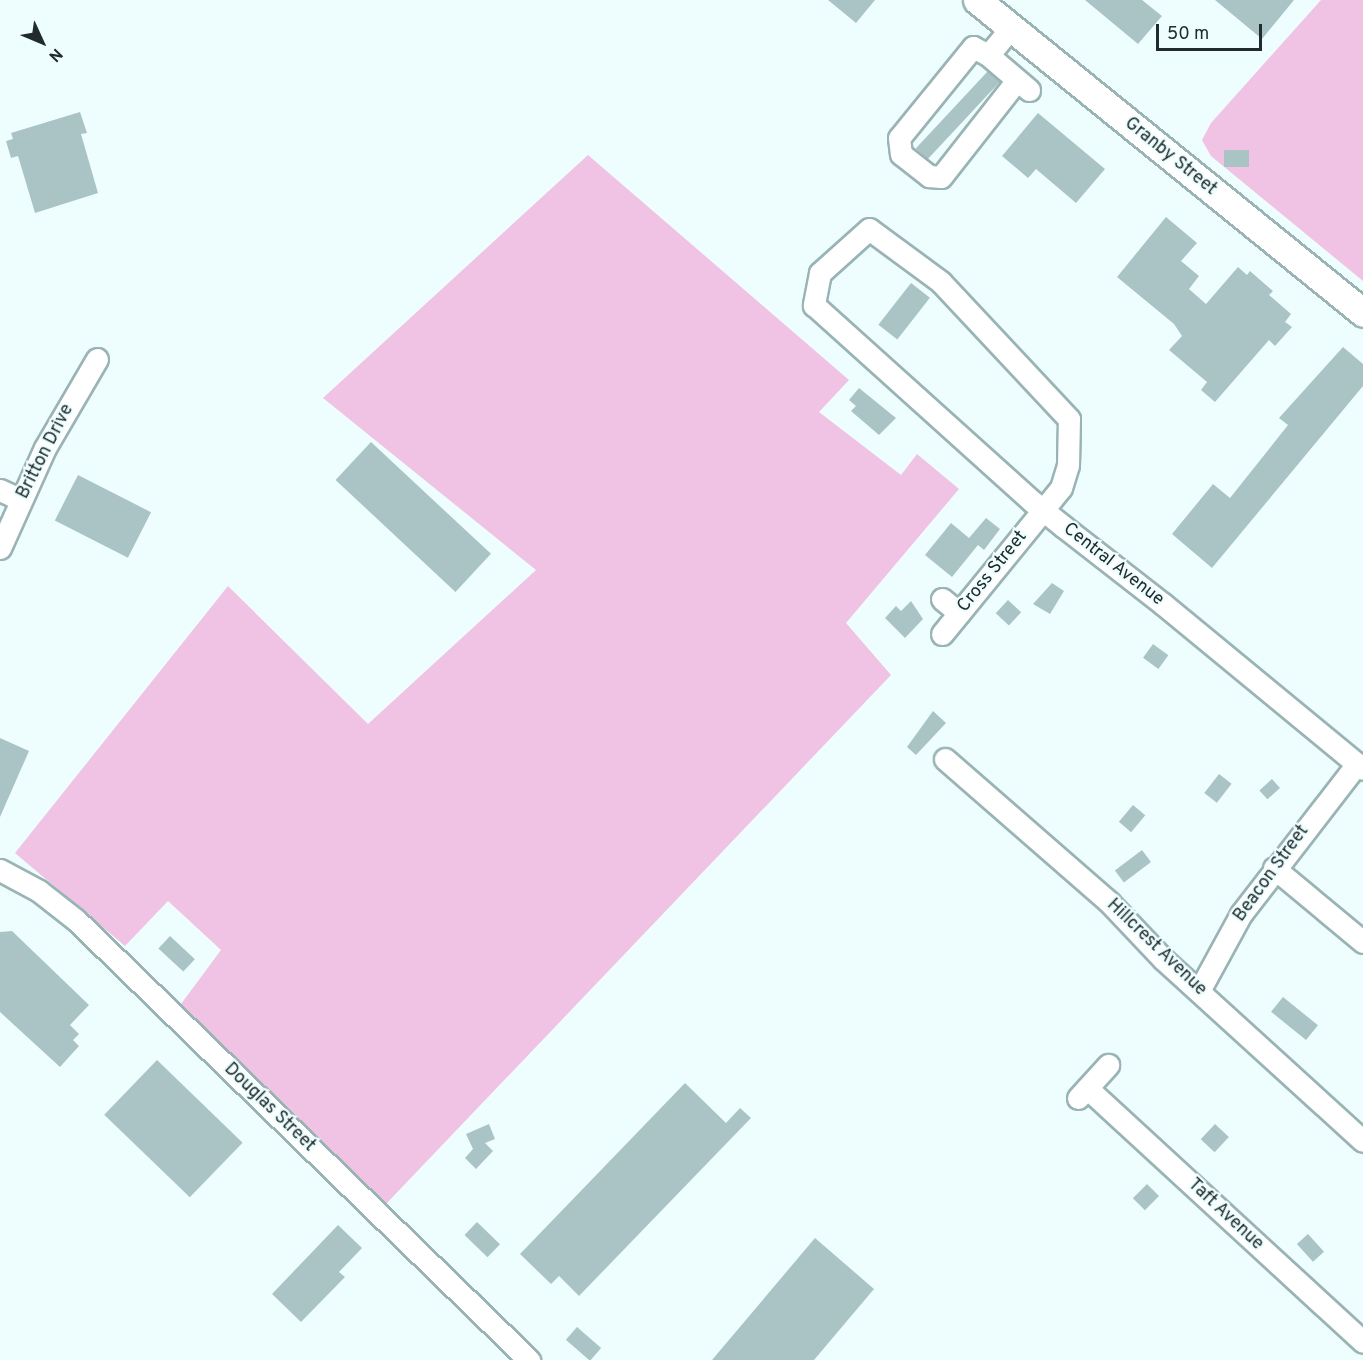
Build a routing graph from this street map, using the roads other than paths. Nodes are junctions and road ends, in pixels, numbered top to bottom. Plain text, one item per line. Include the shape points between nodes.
1 (976, 0) edge
2 (1011, 28) junction
3 (987, 56) junction
4 (1363, 314) edge
5 (870, 353) joint
6 (97, 359) dead end
7 (0, 490) edge
8 (21, 500) junction
9 (1044, 510) junction
10 (0, 548) edge
11 (942, 599) dead end
12 (959, 613) junction
13 (942, 634) dead end
14 (945, 759) dead end
15 (1360, 766) edge
16 (1274, 868) junction
17 (0, 870) edge
18 (1363, 942) edge
19 (1199, 991) junction
20 (1108, 1065) dead end
21 (1363, 1141) edge
22 (1363, 1342) edge
23 (529, 1360) edge

1 - 2 main road, Granby Street
2 - 3 street
2 - 4 main road, Granby Street
3 - 3 street via 973,48 899,138 901,154 916,168 941,177 1023,85
5 - 9 street, Central Avenue
5 - 9 street, Cross Street via 814,305 820,273 869,229 941,282 1069,418 1068,465 1061,488
6 - 8 street, Britton Drive via 55,427
7 - 8 street
8 - 10 street, Britton Drive
9 - 12 street, Cross Street
9 - 15 street, Central Avenue
11 - 12 street
12 - 13 street, Cross Street
14 - 19 street, Hillcrest Avenue via 1109,902
15 - 16 street, Beacon Street
16 - 18 street
16 - 19 street, Beacon Street via 1219,947
17 - 23 street, Douglas Street via 39,891 76,920
19 - 21 street, Hillcrest Avenue
20 - 22 street, Taft Avenue via 1083,1093

